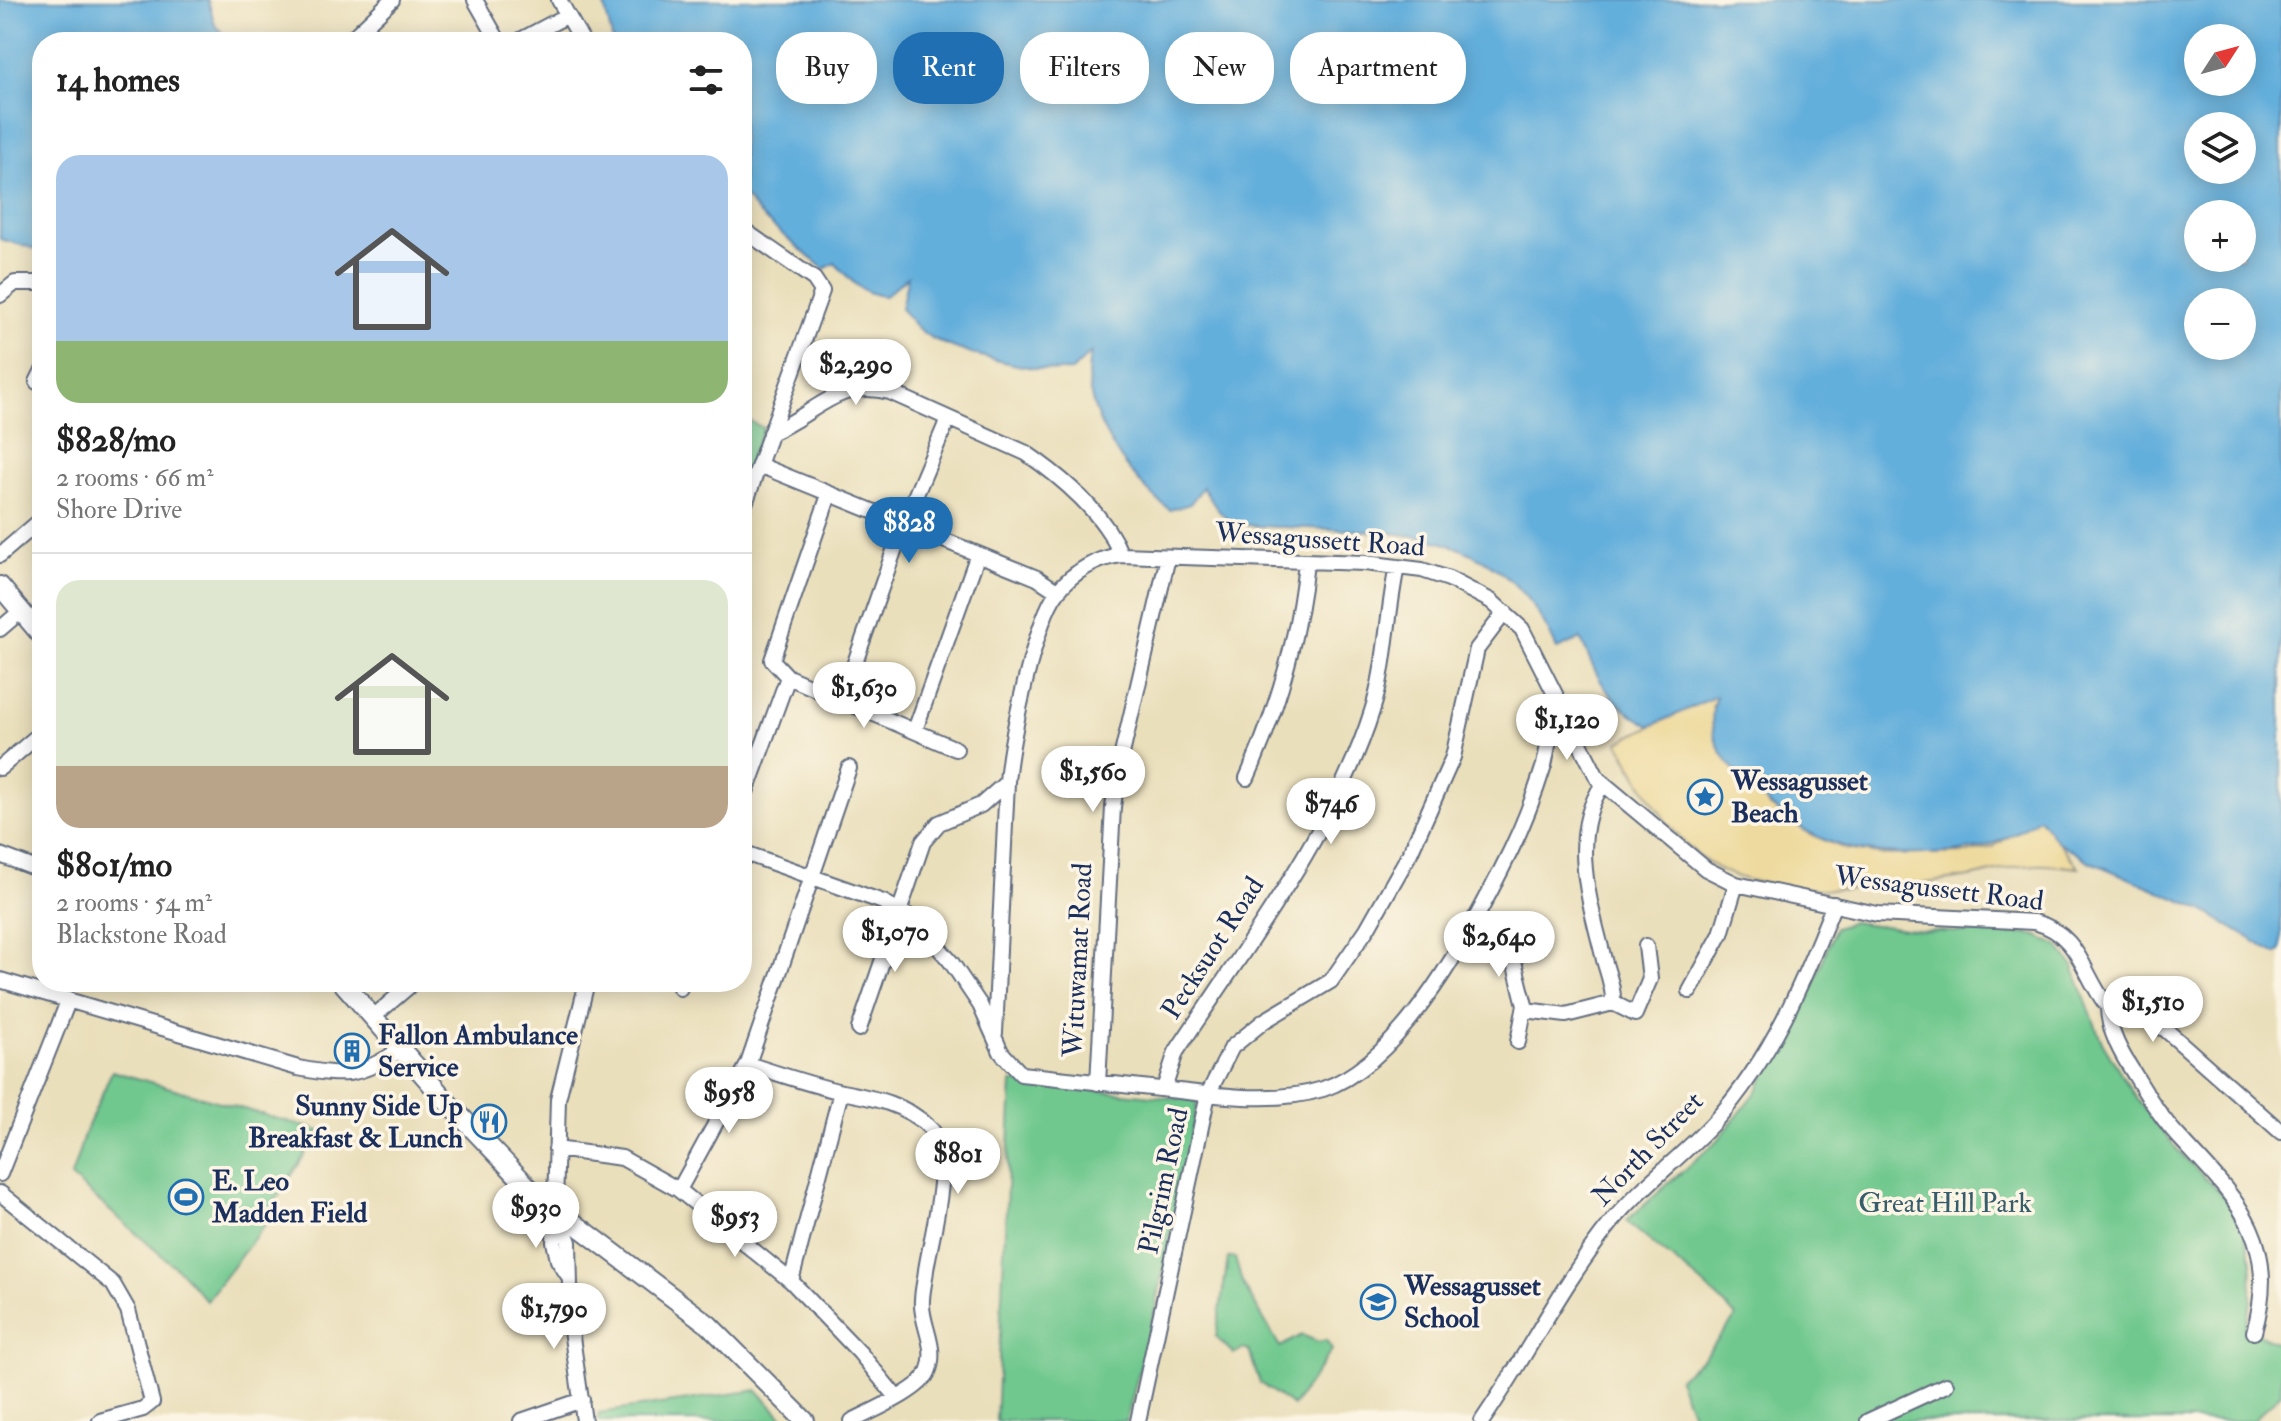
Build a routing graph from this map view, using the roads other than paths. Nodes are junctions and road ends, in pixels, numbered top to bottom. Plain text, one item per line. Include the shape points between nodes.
1 (392, 0) edge
2 (475, 0) edge
3 (559, 0) edge
4 (568, 15) junction
5 (358, 32) edge
6 (493, 32) edge
7 (536, 32) edge
8 (577, 32) edge
9 (752, 236) edge
10 (32, 283) edge
11 (0, 295) edge
12 (948, 419) junction
13 (770, 433) junction
14 (759, 465) junction
15 (752, 484) edge
16 (829, 495) junction
17 (903, 525) junction
18 (32, 528) edge
19 (978, 554) junction
20 (0, 555) edge
21 (1121, 555) junction
22 (1168, 557) junction
23 (1306, 563) junction
24 (1397, 567) junction
25 (0, 586) edge
26 (1057, 591) junction
27 (21, 611) junction
28 (1505, 612) junction
29 (32, 624) edge
30 (0, 629) edge
31 (788, 677) junction
32 (842, 700) junction
33 (1562, 708) junction
34 (915, 730) junction
35 (32, 741) edge
36 (956, 749) dead end
37 (0, 768) edge
38 (849, 768) dead end
39 (752, 776) edge
40 (1247, 778) dead end
41 (1007, 782) junction
42 (1603, 784) junction
43 (981, 805) junction
44 (1004, 821) junction
45 (0, 855) edge
46 (752, 856) edge
47 (32, 867) edge
48 (814, 878) junction
49 (1736, 884) junction
50 (1834, 904) junction
51 (898, 908) junction
52 (1475, 918) junction
53 (1646, 946) dead end
54 (0, 980) edge
55 (32, 989) edge
56 (1690, 991) dead end
57 (44, 992) edge
58 (350, 992) edge
59 (402, 992) edge
60 (585, 992) edge
61 (69, 999) junction
62 (1613, 1003) junction
63 (2108, 1007) junction
64 (1525, 1010) junction
65 (372, 1018) junction
66 (859, 1029) dead end
67 (995, 1033) junction
68 (1518, 1042) dead end
69 (400, 1050) junction
70 (748, 1064) junction
71 (1098, 1083) junction
72 (1164, 1089) junction
73 (841, 1092) junction
74 (1208, 1094) junction
75 (2281, 1132) edge
76 (556, 1149) junction
77 (0, 1174) edge
78 (679, 1190) junction
79 (0, 1193) edge
80 (557, 1211) junction
81 (605, 1246) junction
82 (571, 1259) junction
83 (568, 1275) junction
84 (791, 1281) junction
85 (2254, 1332) dead end
86 (1946, 1385) dead end
87 (896, 1397) junction
88 (582, 1400) junction
89 (100, 1421) edge
90 (521, 1421) edge
91 (584, 1421) edge
92 (805, 1421) edge
93 (852, 1421) edge
94 (1138, 1421) edge
95 (1482, 1421) edge
96 (1868, 1421) edge

1 - 5 street
2 - 6 street
3 - 4 street
4 - 7 street
4 - 8 street
9 - 13 street via 821,287
10 - 11 street via 15,283
12 - 13 street via 890,392 860,387 833,396
12 - 17 street
12 - 21 street via 1041,464 1109,530
13 - 14 street
14 - 15 street
14 - 16 street
16 - 17 street
16 - 31 street via 771,653 775,666
17 - 19 street
17 - 32 street
18 - 20 street
19 - 26 street
19 - 34 street
21 - 22 street, Wessagussett Road
21 - 26 street, Wessagussett Road via 1094,562
22 - 23 street, Wessagussett Road
22 - 71 street, Wituwamat Road via 1113,807
23 - 24 street, Wessagussett Road
23 - 40 street via 1291,661
24 - 28 street, Wessagussett Road via 1449,579
24 - 72 street, Pecksuot Road via 1373,708 1355,756 1310,846 1176,1052
25 - 27 main road
26 - 41 street via 1033,657 1009,752
27 - 29 main road
27 - 30 street
28 - 33 street, Wessagussett Road via 1528,637
28 - 74 street via 1477,649 1453,757 1410,853 1367,929 1331,981 1232,1047
31 - 32 street
31 - 39 street
32 - 34 street
33 - 42 street, Wessagussett Road
33 - 52 street, Pilgrim Road via 1552,725 1523,824
34 - 36 street
35 - 37 street
38 - 48 street
41 - 43 street
41 - 44 street
42 - 49 street, Wessagussett Road via 1694,862
42 - 62 street via 1586,832 1584,865
43 - 44 street
43 - 51 street via 929,833
44 - 67 street
45 - 47 street
46 - 48 street
48 - 51 street
48 - 70 street
49 - 50 street, Wessagussett Road
49 - 56 street via 1721,934
50 - 63 street, Wessagussett Road via 1877,914 2034,922 2074,946
50 - 95 street, North Street via 1785,1021 1743,1087 1595,1244
51 - 66 street
51 - 67 street via 934,939
52 - 64 street via 1507,941
52 - 74 street, Pilgrim Road via 1415,1016 1362,1070 1306,1093
53 - 62 street via 1650,979 1635,1014
54 - 55 street
57 - 61 street
58 - 65 main road
59 - 65 street
60 - 76 street via 558,1099
61 - 69 street via 340,1076 362,1072
61 - 77 street
62 - 64 street via 1566,1015
63 - 75 street via 2166,1030
63 - 85 street via 2118,1044 2157,1110 2237,1197 2263,1241 2267,1276
64 - 68 street
65 - 69 main road
67 - 71 street via 1001,1052 1021,1074
69 - 80 main road
70 - 73 street
70 - 78 street
71 - 72 street
72 - 74 street
73 - 84 street
73 - 87 street via 867,1095 920,1119 940,1141 943,1153 922,1306 931,1341 928,1372
74 - 94 street, Pilgrim Road
76 - 78 street via 622,1158
76 - 80 street
78 - 84 street
79 - 89 street via 113,1284 125,1301 152,1402
80 - 81 main road
80 - 82 street
80 - 83 street via 555,1250
81 - 82 street via 586,1246
81 - 92 main road via 709,1325
82 - 83 street
83 - 88 street
84 - 87 street
86 - 96 street
87 - 93 street
88 - 90 street
88 - 91 street

